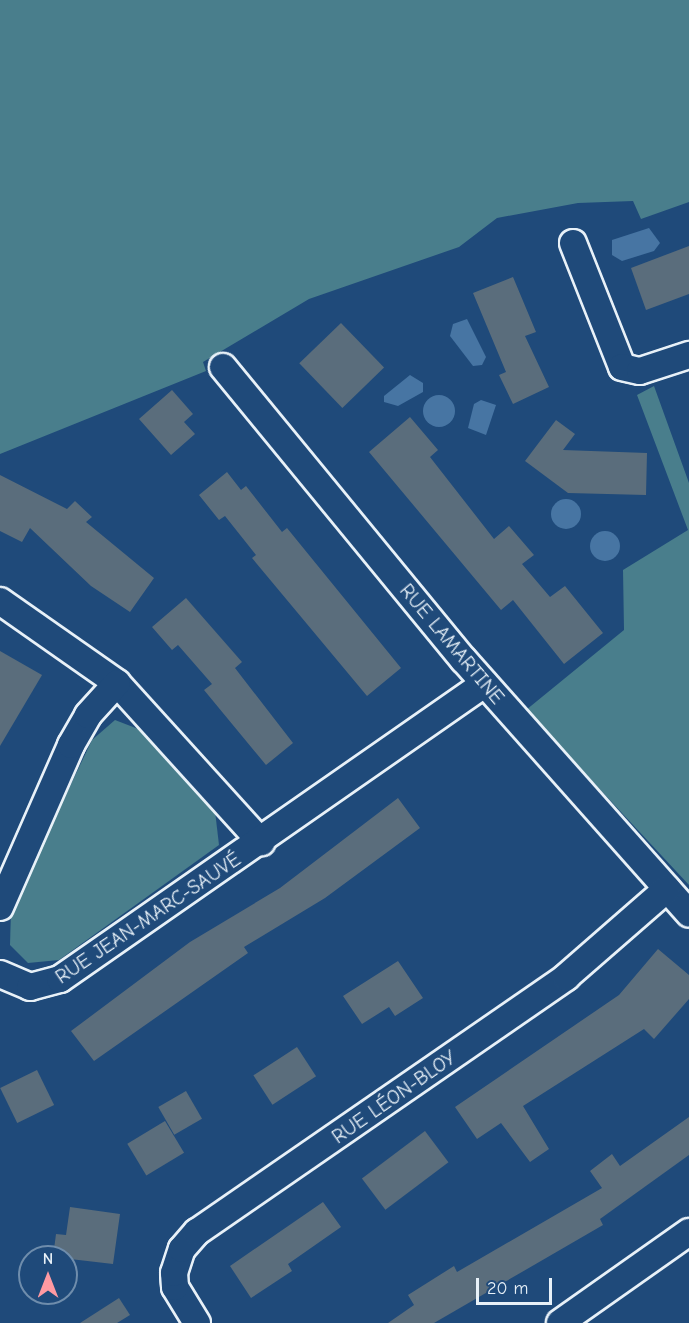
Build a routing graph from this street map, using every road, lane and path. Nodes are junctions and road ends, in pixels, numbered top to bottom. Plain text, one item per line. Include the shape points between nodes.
1 (573, 243) dead end
2 (689, 355) edge
3 (223, 367) dead end
4 (0, 601) edge
5 (117, 683) junction
6 (484, 684) junction
7 (261, 842) junction
8 (667, 889) junction
9 (0, 907) edge
10 (689, 913) edge
11 (0, 974) edge
12 (689, 1232) edge
13 (197, 1323) edge
14 (560, 1323) edge

1 - 2 street via 622,367 640,371
3 - 6 street, RUE LAMARTINE
4 - 5 street, RUE JEAN-MARC-SAUVÉ
5 - 7 street, RUE JEAN-MARC-SAUVÉ
5 - 9 street via 88,715 71,745
6 - 7 street, RUE JEAN-MARC-SAUVÉ
6 - 8 street, RUE LAMARTINE
7 - 11 street, RUE JEAN-MARC-SAUVÉ via 60,979 30,987
8 - 10 street, RUE LAMARTINE
8 - 13 street, RUE LÉON-BLOY via 566,977 197,1232 182,1249 174,1273 175,1287
12 - 14 street

